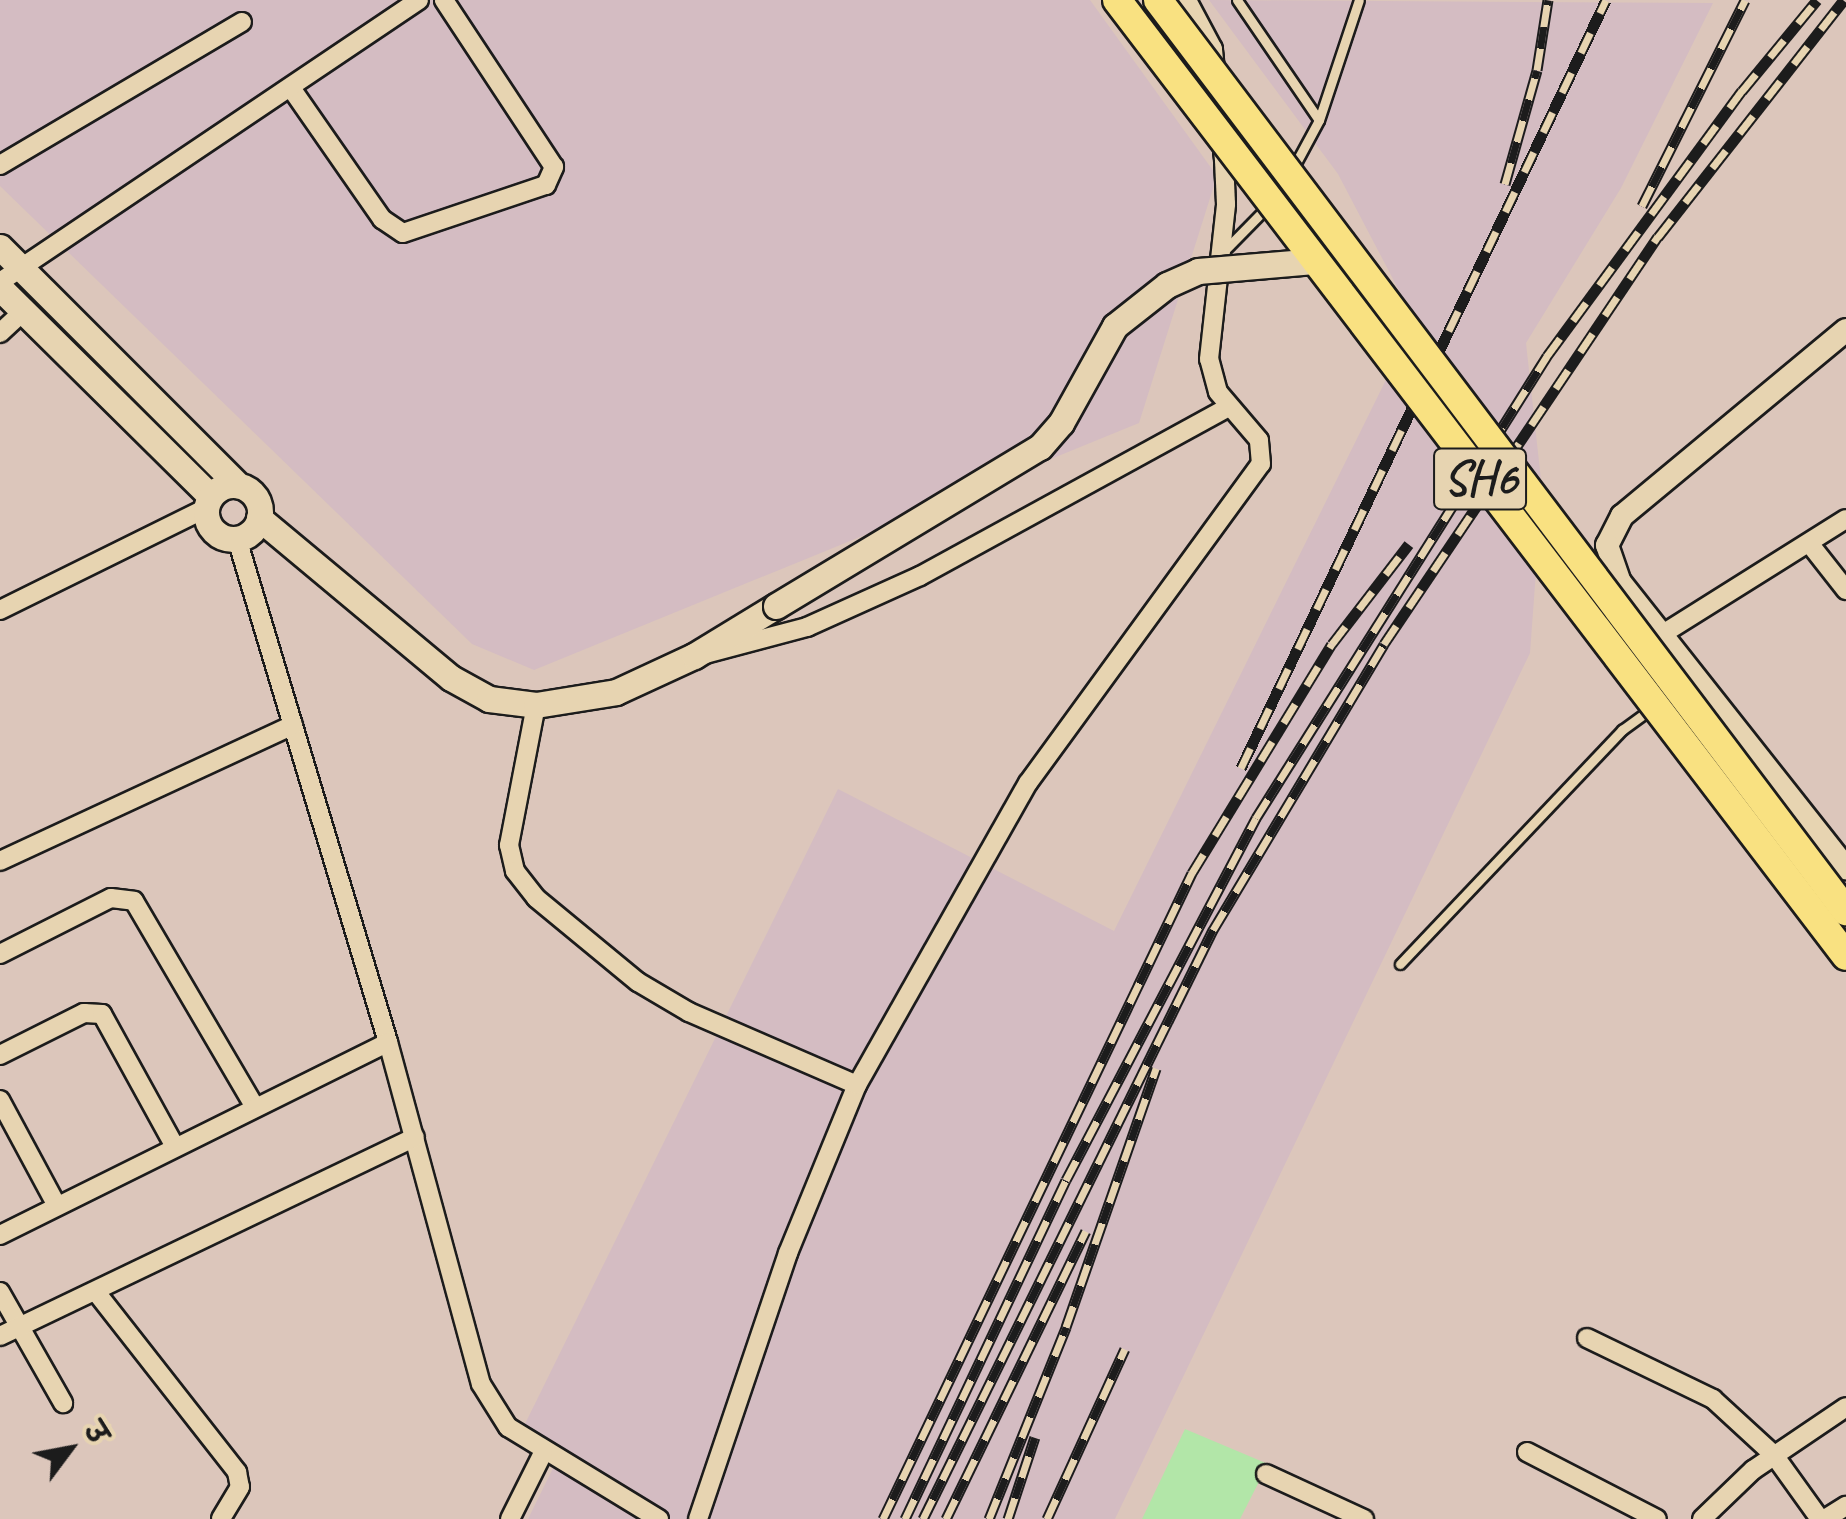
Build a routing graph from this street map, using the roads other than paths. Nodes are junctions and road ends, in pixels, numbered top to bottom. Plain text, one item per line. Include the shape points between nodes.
1 (419, 0) edge
2 (444, 0) edge
3 (1117, 0) edge
4 (1158, 0) edge
5 (1187, 0) edge
6 (1237, 0) edge
7 (1359, 0) edge
8 (242, 22) dead end
9 (291, 88) junction
10 (1319, 120) junction
11 (0, 164) edge
12 (0, 247) edge
13 (1218, 256) junction
14 (1314, 262) junction
15 (7, 279) edge
16 (24, 311) junction
17 (1846, 330) edge
18 (0, 333) edge
19 (1229, 407) junction
20 (238, 485) junction
21 (208, 502) junction
22 (259, 518) junction
23 (1846, 520) edge
24 (237, 539) junction
25 (1809, 543) junction
26 (1846, 590) edge
27 (0, 610) edge
28 (1661, 635) junction
29 (694, 656) junction
30 (1694, 678) junction
31 (536, 705) junction
32 (293, 725) junction
33 (0, 861) edge
34 (1846, 868) edge
35 (1846, 912) edge
36 (0, 954) edge
37 (1846, 956) edge
38 (1400, 964) dead end
39 (388, 1042) junction
40 (0, 1055) edge
41 (856, 1085) junction
42 (0, 1100) edge
43 (255, 1107) junction
44 (415, 1137) junction
45 (175, 1147) junction
46 (58, 1206) junction
47 (0, 1235) edge
48 (0, 1292) edge
49 (96, 1292) junction
50 (20, 1326) junction
51 (0, 1336) edge
52 (1587, 1338) dead end
53 (64, 1403) dead end
54 (1846, 1407) edge
55 (1527, 1452) dead end
56 (543, 1453) junction
57 (1774, 1455) junction
58 (1266, 1474) dead end
59 (1846, 1506) edge
60 (221, 1519) edge
61 (510, 1519) edge
62 (659, 1519) edge
63 (698, 1519) edge
64 (1364, 1519) edge
65 (1658, 1519) edge
66 (1702, 1519) edge
67 (1822, 1519) edge

1 - 9 street
2 - 9 street via 554,167 546,185 403,233 382,218
3 - 14 main road, SH6, bridge
4 - 35 main road, SH6, bridge
5 - 13 street via 1215,61 1226,204
6 - 10 lane
7 - 10 lane
8 - 11 street
9 - 15 street
10 - 13 lane via 1282,188
12 - 15 main road
13 - 19 street via 1208,359
14 - 29 main road, bridge via 1198,271 1167,286 1115,326 1061,424 1040,447
14 - 37 main road, SH6, bridge
15 - 16 main road
15 - 20 main road
16 - 18 street
16 - 21 main road
17 - 28 street via 1611,530 1608,560
19 - 29 street via 920,576 807,627
19 - 41 street via 1259,440 1261,464 1028,783
20 - 21 main road
20 - 22 main road via 253,494
21 - 24 main road via 214,532
21 - 27 street
22 - 24 main road
22 - 31 main road via 451,678 490,699
23 - 25 street
24 - 32 street
25 - 26 street
25 - 28 street
28 - 30 street
29 - 31 main road via 616,692
30 - 34 street
30 - 38 lane via 1622,730
31 - 41 street via 509,845 516,872 536,898 638,982 689,1012
32 - 33 street
32 - 39 street
36 - 43 street via 111,898 134,901
39 - 43 street
39 - 44 street
40 - 45 street via 84,1013 102,1014
41 - 63 street via 782,1272
42 - 46 street
43 - 45 street
44 - 49 street
44 - 56 street via 481,1384 508,1428
45 - 46 street
46 - 47 street
48 - 50 street
49 - 50 street
49 - 60 street via 237,1472 240,1487
50 - 51 street
50 - 53 street
52 - 57 street via 1704,1394
54 - 57 street
55 - 65 street
56 - 61 street
56 - 62 street
57 - 66 street
57 - 67 street
58 - 64 street
59 - 67 street

